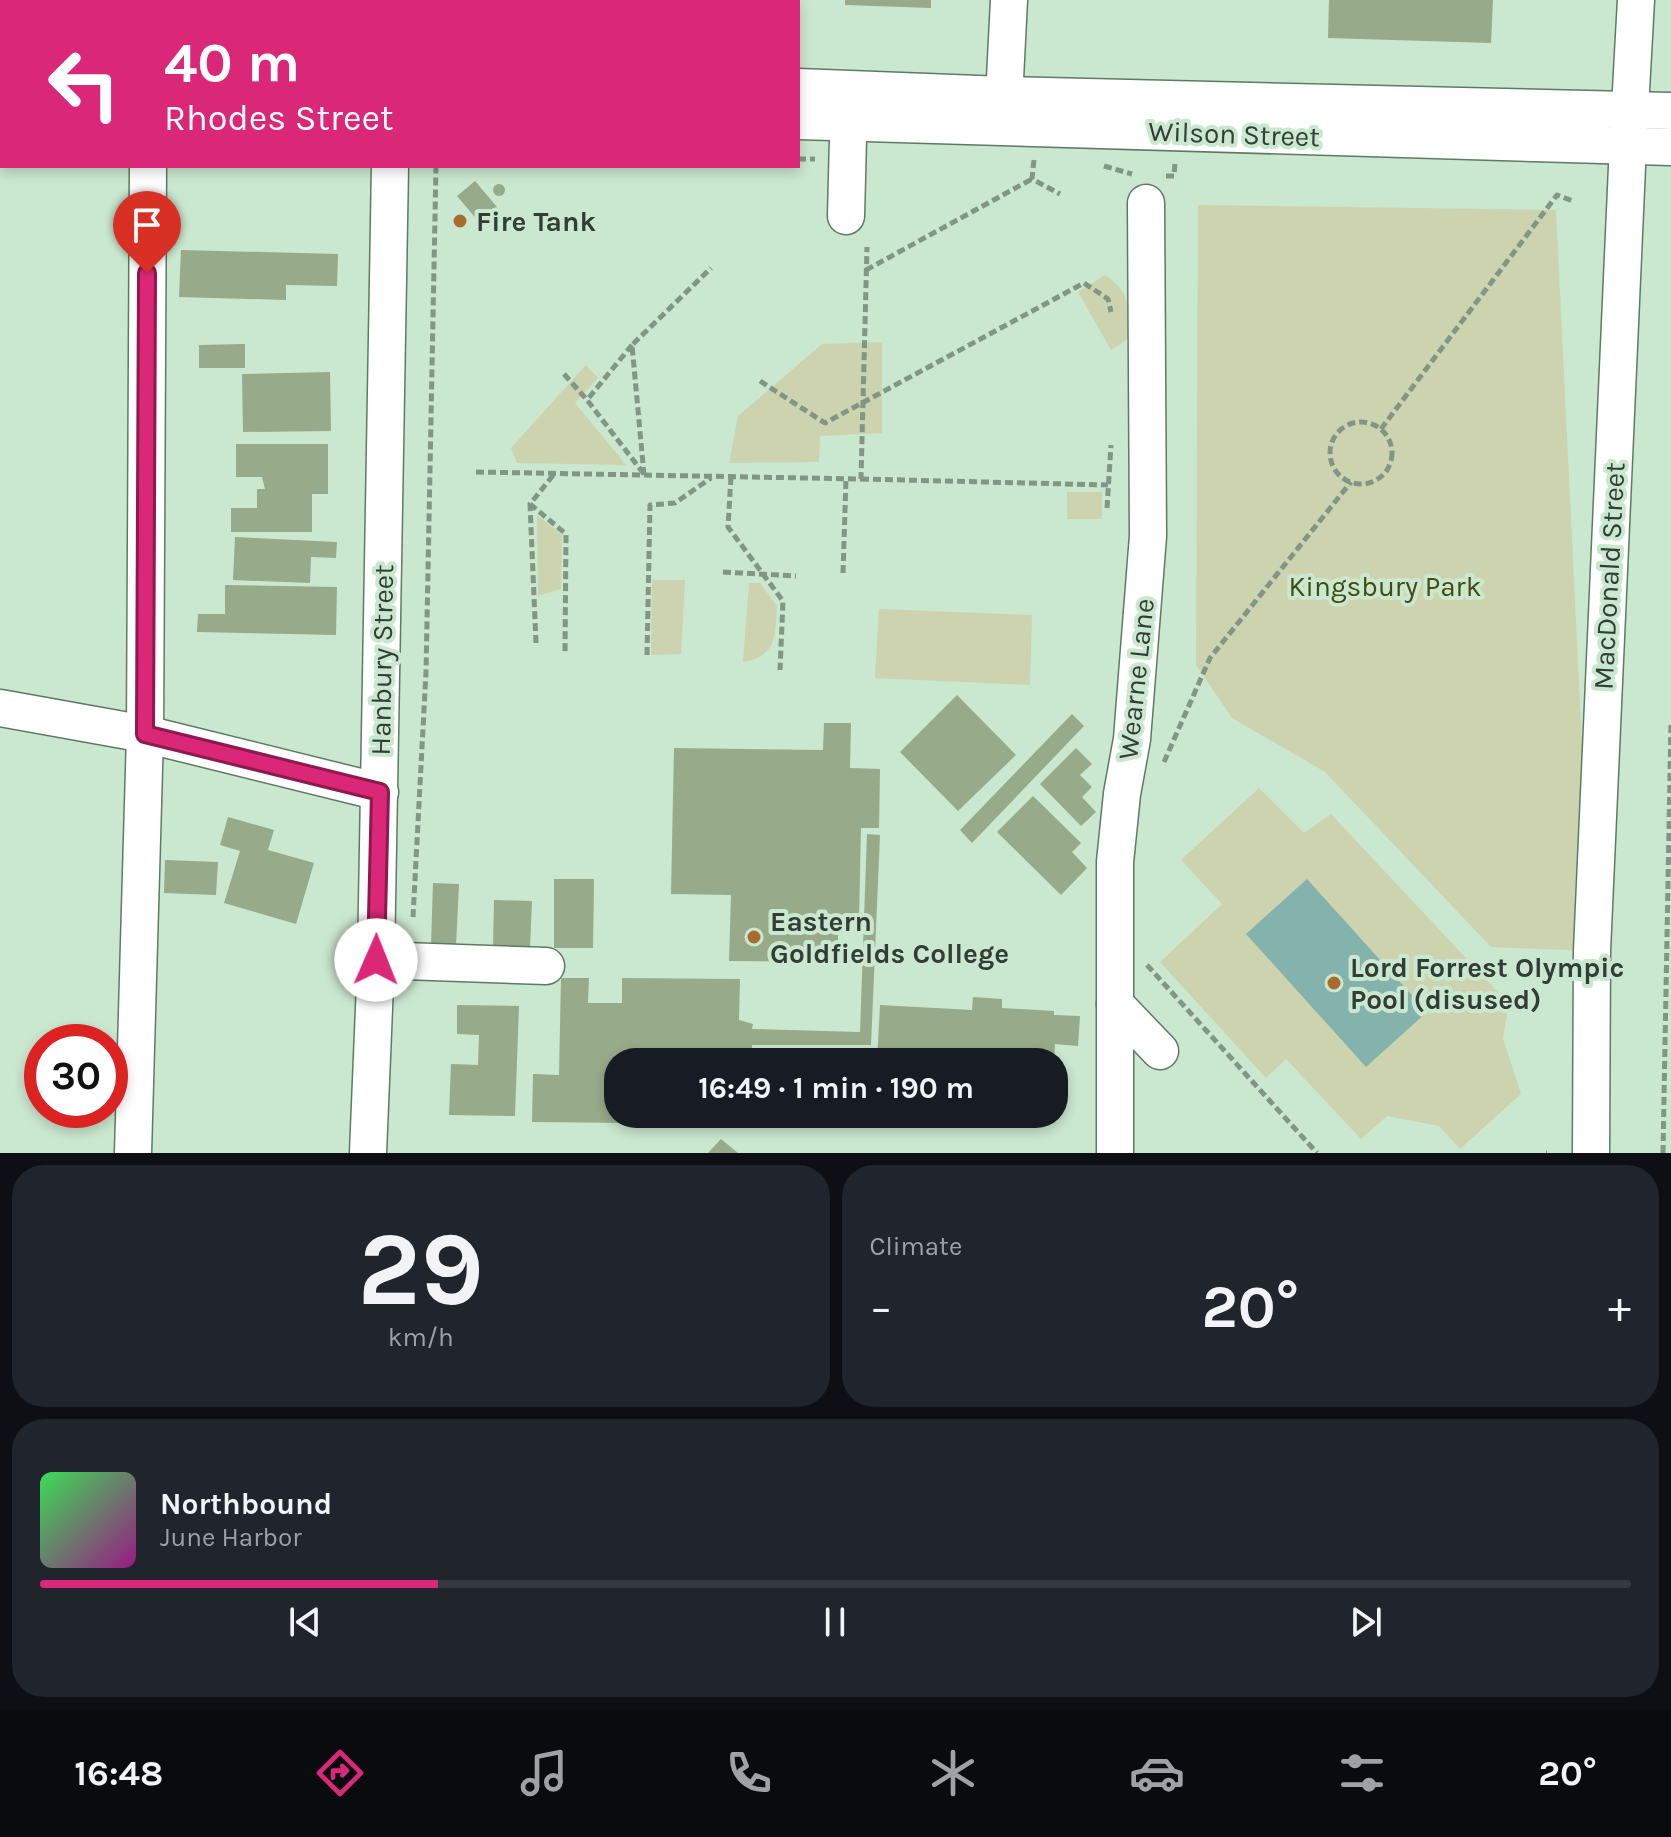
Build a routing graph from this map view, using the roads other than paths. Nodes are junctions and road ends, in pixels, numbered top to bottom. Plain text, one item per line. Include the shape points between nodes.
1 (1009, 0) edge
2 (1636, 0) edge
3 (800, 88) edge
4 (848, 105) junction
5 (1671, 111) edge
6 (1003, 112) junction
7 (800, 120) edge
8 (1629, 127) junction
9 (1671, 147) edge
10 (148, 168) edge
11 (390, 168) edge
12 (1146, 203) dead end
13 (846, 216) dead end
14 (0, 708) edge
15 (145, 734) junction
16 (380, 792) junction
17 (394, 960) junction
18 (546, 966) dead end
19 (1115, 1004) junction
20 (1160, 1051) dead end
21 (133, 1153) edge
22 (368, 1153) edge
23 (1115, 1153) edge
24 (1591, 1153) edge

1 - 6 street
2 - 8 street, MacDonald Street
3 - 4 street, Wilson Street
4 - 6 street, Wilson Street
4 - 7 street, Wilson Street
4 - 13 street
5 - 8 street, Wilson Street
6 - 8 street, Wilson Street
8 - 9 street, Wilson Street
8 - 24 street, MacDonald Street via 1592,951
10 - 15 street
11 - 16 street, Hanbury Street
12 - 19 street, Wearne Lane via 1148,536 1132,739 1115,862
14 - 15 street
15 - 16 street
15 - 21 street
16 - 17 street, Hanbury Street
17 - 18 street
17 - 22 street, Hanbury Street
19 - 20 street
19 - 23 street, Wearne Lane

